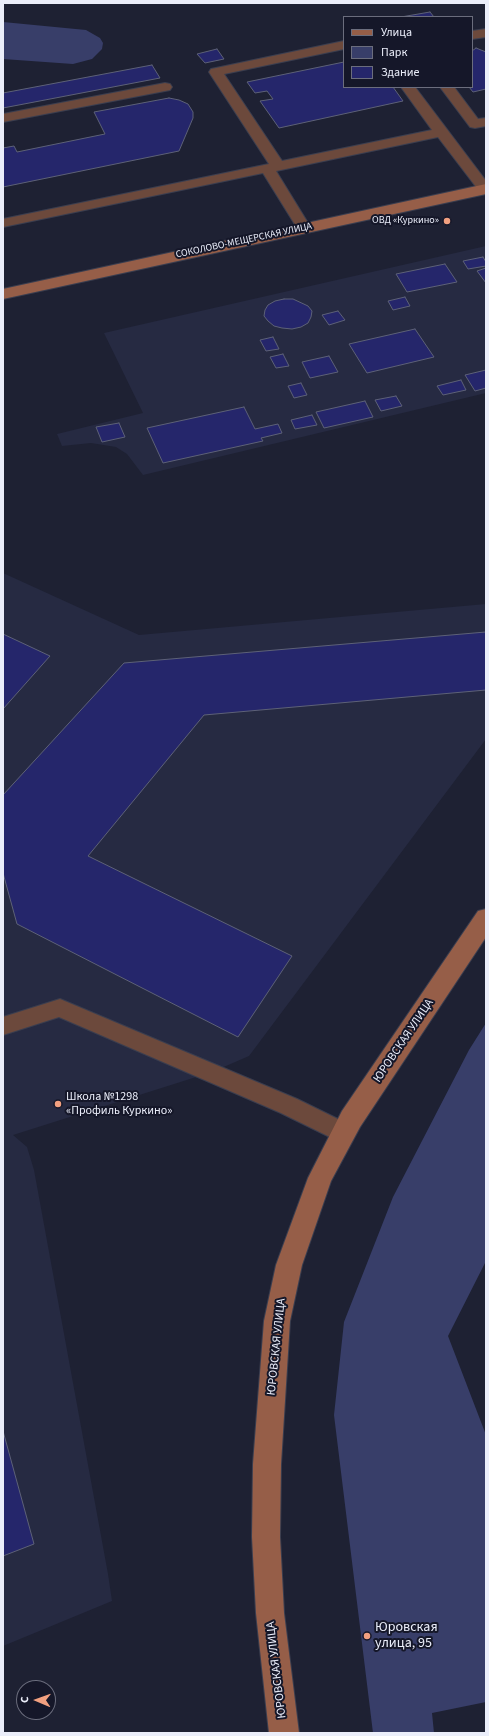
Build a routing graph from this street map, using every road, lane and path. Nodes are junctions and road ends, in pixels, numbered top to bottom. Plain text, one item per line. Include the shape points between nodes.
1 (486, 33) edge
2 (473, 35) edge
3 (343, 45) edge
4 (165, 87) dead end
5 (409, 88) edge
6 (448, 88) edge
7 (3, 118) edge
8 (486, 122) edge
9 (441, 132) junction
10 (273, 167) junction
11 (486, 189) edge
12 (3, 223) edge
13 (304, 228) junction
14 (3, 294) edge
15 (486, 918) edge
16 (3, 1026) edge
17 (344, 1133) junction
18 (284, 1733) edge

1 - 2 lane
3 - 10 lane via 216,72
4 - 7 lane
5 - 9 lane
6 - 8 lane via 475,124
9 - 10 lane
9 - 11 lane
10 - 12 lane
10 - 13 lane
11 - 13 street, СОКОЛОВО-МЕЩЕРСКАЯ УЛИЦА
13 - 14 street, СОКОЛОВО-МЕЩЕРСКАЯ УЛИЦА
15 - 17 street, ЮРОВСКАЯ УЛИЦА
16 - 17 lane via 60,1008 289,1106
17 - 18 street, ЮРОВСКАЯ УЛИЦА via 320,1178 289,1265 277,1321 267,1464 266,1537 270,1613

